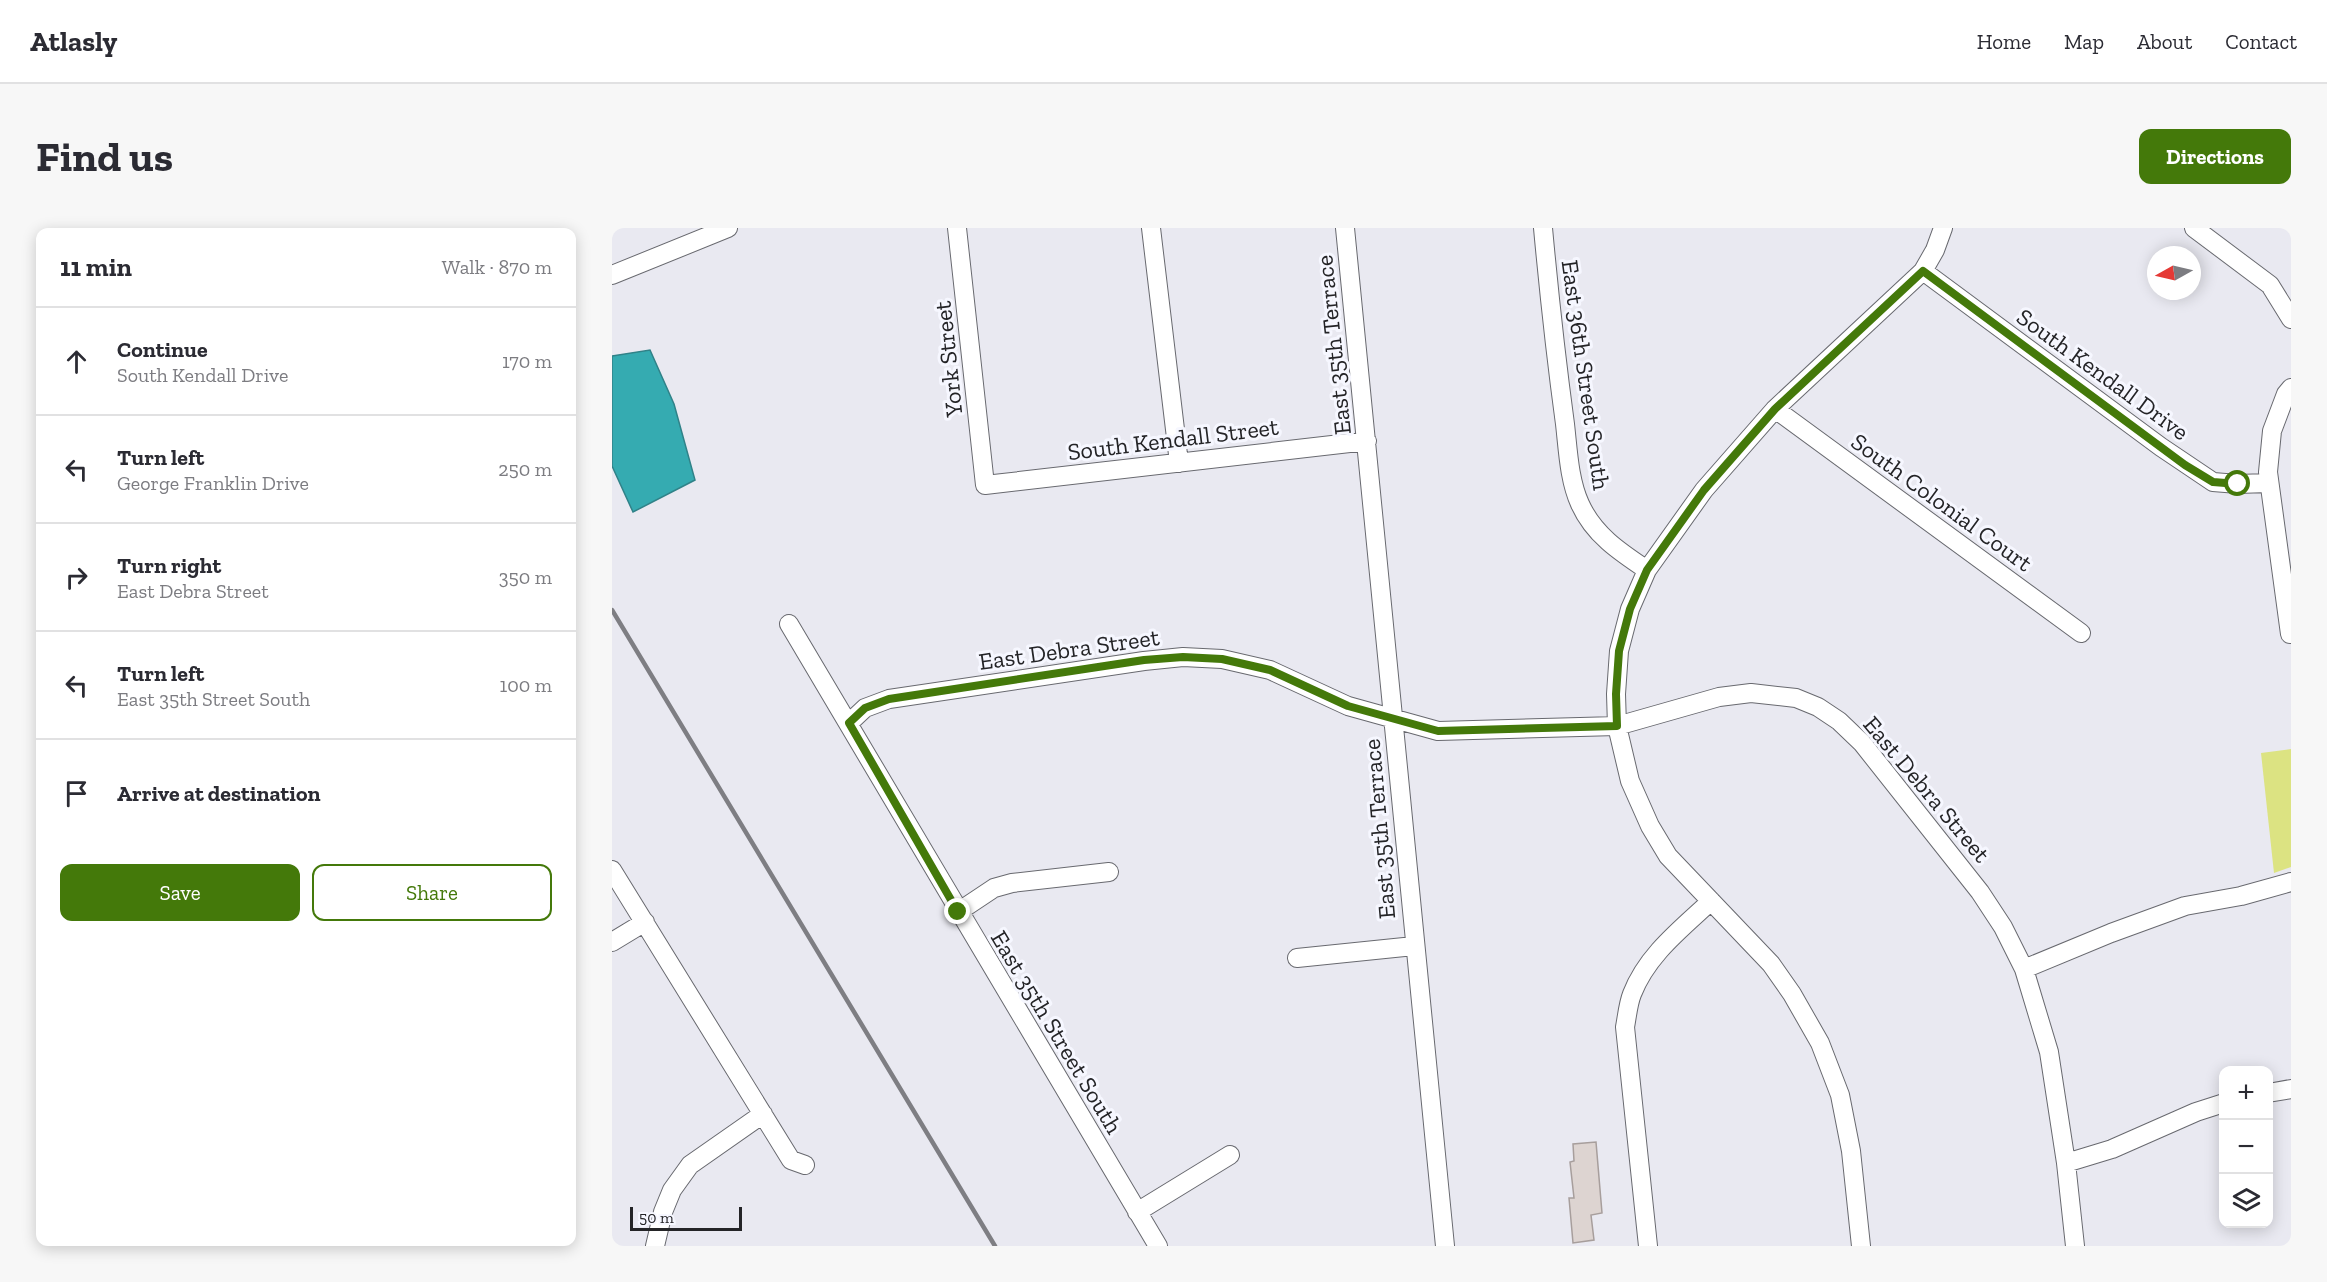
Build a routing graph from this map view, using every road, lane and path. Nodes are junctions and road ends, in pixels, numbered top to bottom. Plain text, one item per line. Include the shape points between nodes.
1 (728, 228) edge
2 (957, 228) edge
3 (1151, 228) edge
4 (1344, 228) edge
5 (1543, 228) edge
6 (1943, 228) edge
7 (2194, 228) edge
8 (1923, 271) junction
9 (612, 275) edge
10 (2291, 319) edge
11 (2291, 388) edge
12 (1775, 409) junction
13 (1366, 441) junction
14 (1179, 463) junction
15 (2268, 483) junction
16 (985, 485) joint
17 (1647, 570) junction
18 (789, 624) dead end
19 (2080, 633) dead end
20 (2290, 634) edge
21 (1393, 720) junction
22 (849, 723) junction
23 (1617, 726) junction
24 (612, 870) edge
25 (1109, 872) dead end
26 (2291, 882) edge
27 (1711, 901) junction
28 (958, 912) junction
29 (645, 922) junction
30 (612, 942) edge
31 (1414, 946) junction
32 (1297, 958) dead end
33 (2024, 969) junction
34 (2291, 1089) edge
35 (2273, 1092) edge
36 (2219, 1104) edge
37 (763, 1114) junction
38 (1230, 1155) dead end
39 (2066, 1163) junction
40 (806, 1165) dead end
41 (1137, 1212) junction
42 (655, 1246) edge
43 (1158, 1246) edge
44 (1445, 1246) edge
45 (1648, 1246) edge
46 (1861, 1246) edge
47 (2074, 1246) edge

1 - 9 street
2 - 16 street, York Street
3 - 14 street
4 - 13 street, East 35th Terrace
5 - 17 street, East 36th Street South via 1573,482 1580,504 1596,531 1613,548
6 - 8 street
7 - 10 street via 2270,285
8 - 12 street
8 - 15 street, South Kendall Drive via 2213,482
11 - 15 street via 2272,431
12 - 17 street via 1704,490
12 - 19 street, South Colonial Court
13 - 14 street, South Kendall Street
13 - 21 street, East 35th Terrace
14 - 16 street, South Kendall Street
15 - 20 street
17 - 23 street via 1630,609 1619,651
18 - 22 street, East 35th Street South
21 - 22 street, East Debra Street via 1348,706 1270,670 1222,659 1183,657 889,699 865,708
21 - 23 street, East Debra Street via 1438,731
21 - 31 street, East 35th Terrace
22 - 28 street, East 35th Street South
23 - 27 street via 1630,781 1650,826 1668,856
23 - 33 street, East Debra Street via 1732,694 1777,694 1818,707 1862,743 1980,892
24 - 29 street
25 - 28 street via 1012,883 994,888
26 - 33 street via 2185,906
27 - 45 street via 1657,951 1646,967 1631,996 1625,1027
27 - 46 street via 1771,964 1820,1043 1840,1095 1851,1150
28 - 41 street, East 35th Street South
29 - 30 street
29 - 37 street
31 - 32 street
31 - 44 street, East 35th Terrace
33 - 39 street, East Debra Street via 2049,1052
34 - 35 street
36 - 39 street via 2112,1149
37 - 40 street via 791,1160
37 - 42 street via 690,1165 672,1190
38 - 41 street
39 - 47 street, East Debra Street
41 - 43 street, East 35th Street South

